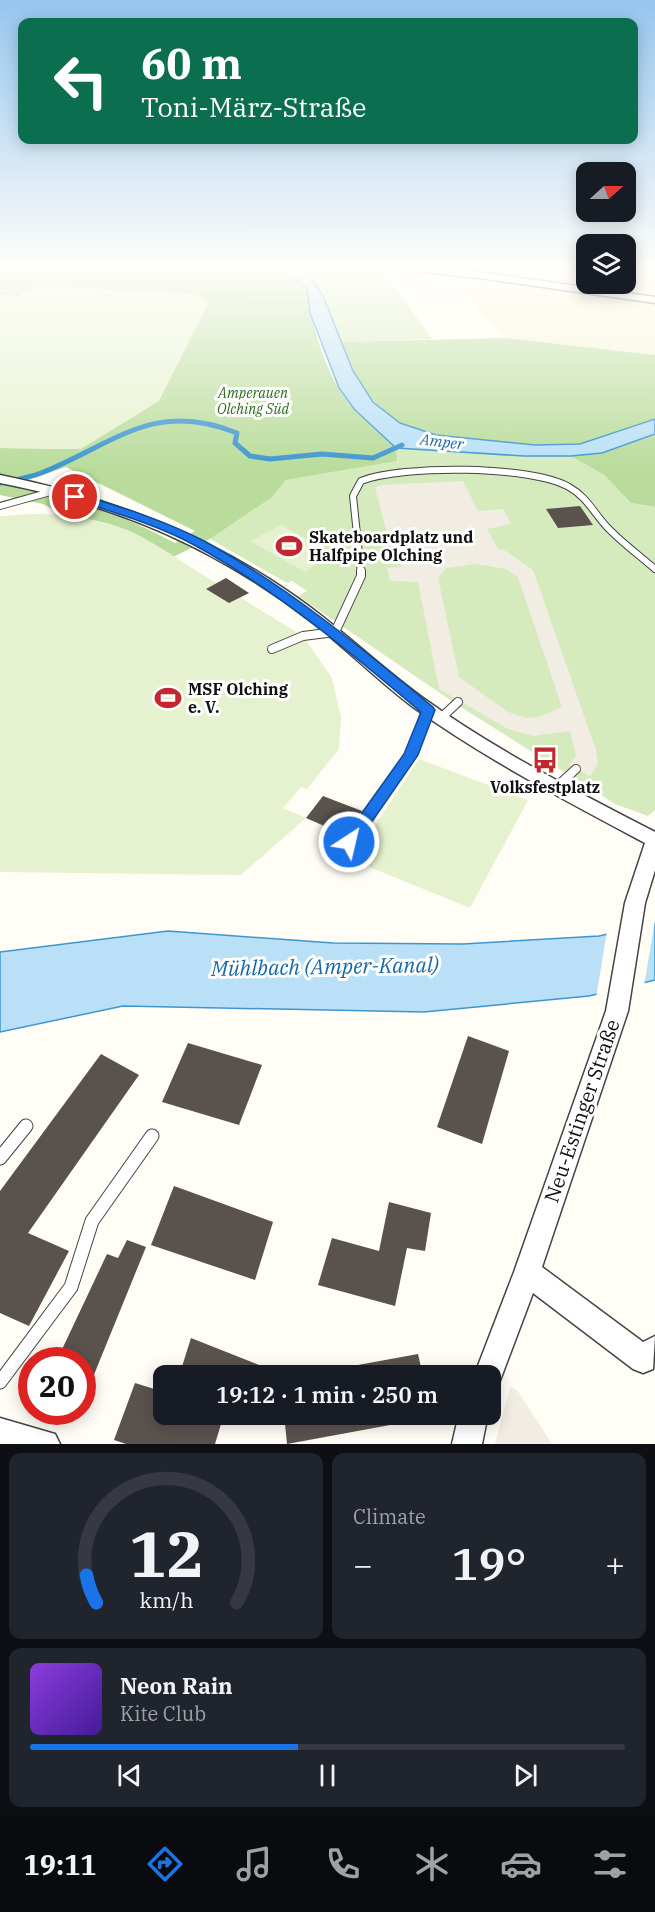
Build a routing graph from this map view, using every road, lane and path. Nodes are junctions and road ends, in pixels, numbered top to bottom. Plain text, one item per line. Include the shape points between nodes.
1 (5, 480) edge
2 (54, 491) junction
3 (0, 506) edge
4 (655, 569) edge
5 (334, 632) junction
6 (272, 649) dead end
7 (458, 702) dead end
8 (435, 714) junction
9 (576, 769) dead end
10 (555, 788) junction
11 (655, 840) edge
12 (349, 842) dead end
13 (26, 1126) dead end
14 (152, 1136) dead end
15 (0, 1158) edge
16 (527, 1272) junction
17 (655, 1350) edge
18 (492, 1365) edge
19 (0, 1382) edge
20 (0, 1433) edge
21 (45, 1444) edge

1 - 2 street
2 - 3 lane
2 - 5 street via 117,510 198,542
4 - 5 lane via 607,526 584,497 568,487 536,476 502,472 379,474 361,481 353,496 361,576
5 - 6 lane via 303,636
5 - 8 street
7 - 8 lane
8 - 10 street
8 - 12 lane
9 - 10 lane
10 - 11 street
11 - 16 street, Neu-Estinger Straße via 635,903 618,1005
13 - 15 lane
14 - 19 lane via 92,1221 71,1287
16 - 17 street via 644,1359
16 - 18 street, Neu-Estinger Straße
20 - 21 street

